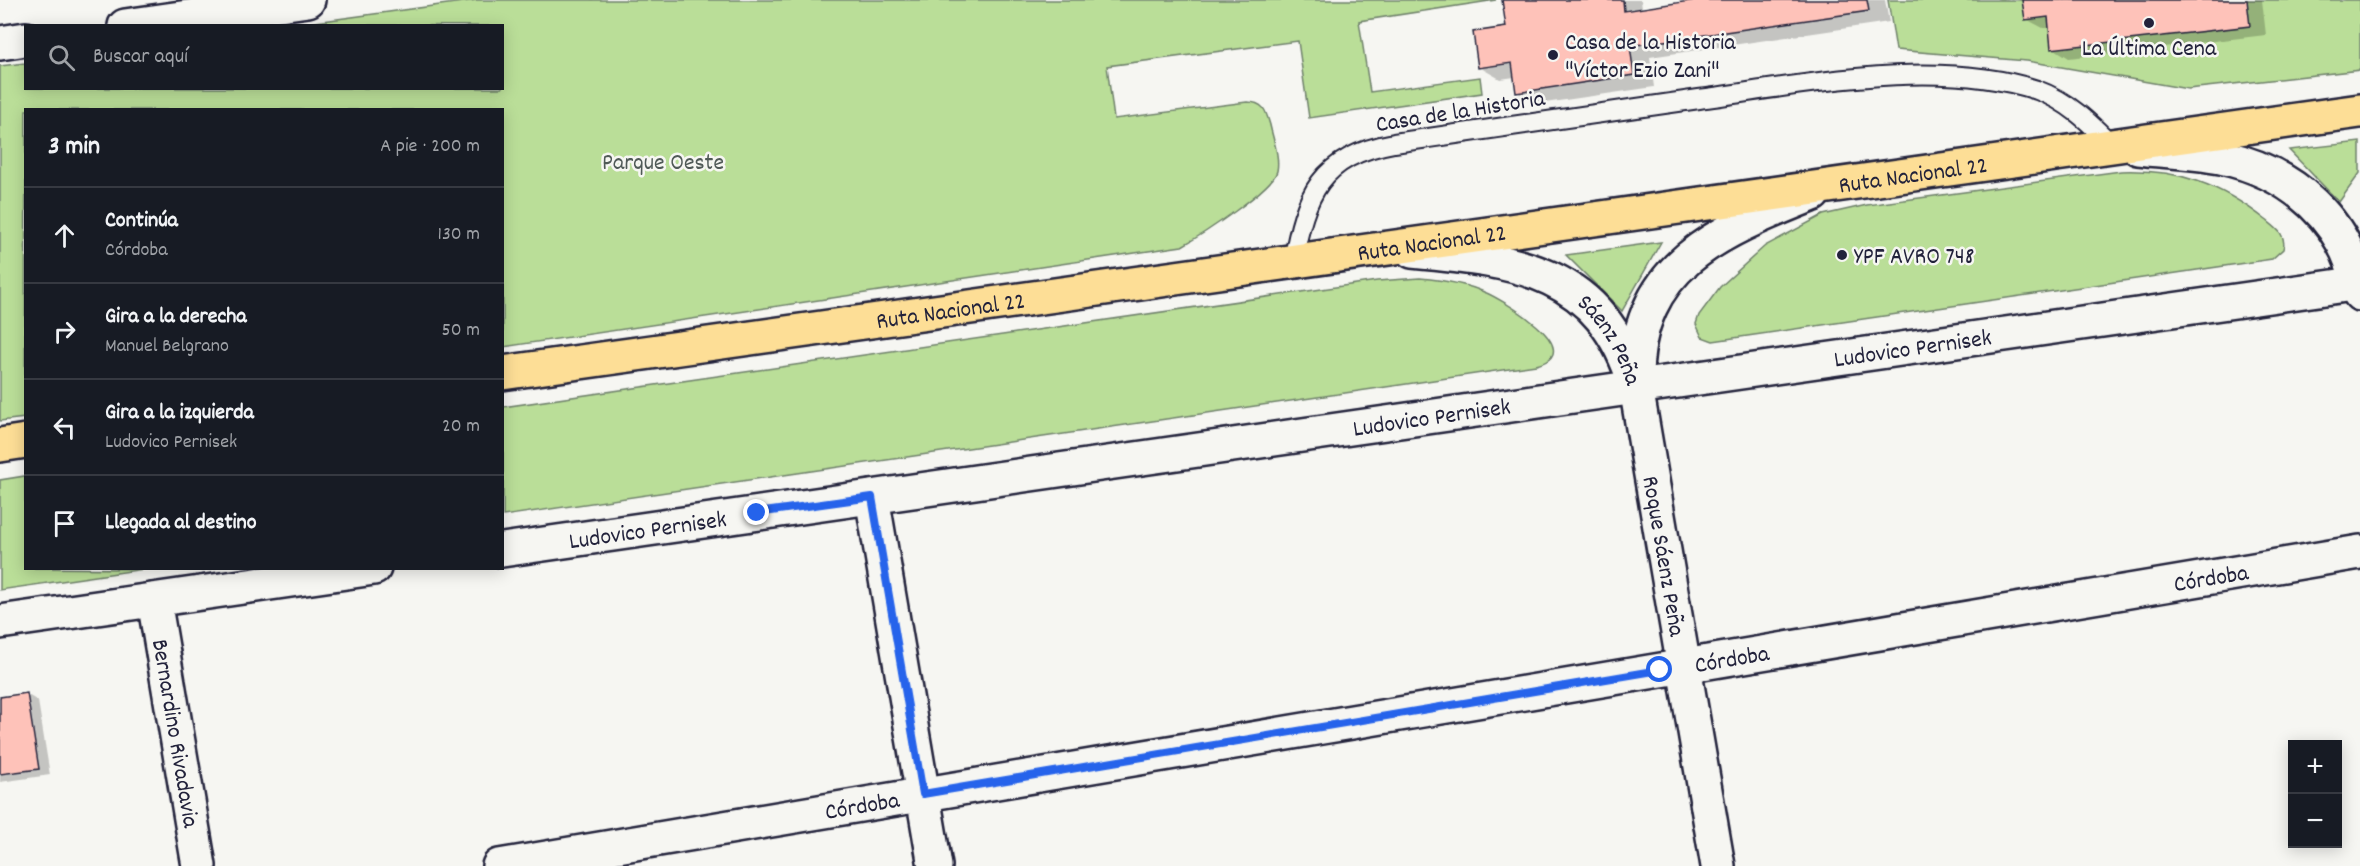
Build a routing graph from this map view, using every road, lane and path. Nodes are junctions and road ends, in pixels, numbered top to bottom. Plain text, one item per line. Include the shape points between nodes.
1 (308, 0) edge
2 (245, 4) edge
3 (136, 24) edge
4 (24, 39) edge
5 (0, 43) edge
6 (2360, 111) edge
7 (2113, 146) junction
8 (1833, 185) junction
9 (2360, 240) edge
10 (1386, 249) junction
11 (1293, 262) junction
12 (2359, 287) edge
13 (504, 374) edge
14 (1636, 387) junction
15 (24, 441) edge
16 (0, 445) edge
17 (872, 497) junction
18 (504, 550) edge
19 (2360, 552) edge
20 (361, 570) edge
21 (154, 600) junction
22 (0, 622) edge
23 (1684, 666) junction
24 (923, 794) junction
25 (199, 866) edge
26 (499, 866) edge
27 (935, 866) edge
28 (1718, 866) edge

1 - 2 street
2 - 3 street
4 - 5 street
6 - 7 highway, Ruta Nacional 22
7 - 8 highway, Ruta Nacional 22
7 - 11 lane, Casa de la Historia via 2053,96 1984,80 1905,75 1853,78 1394,142 1359,152 1330,170 1311,195 1300,224
7 - 12 street via 2218,157 2274,175 2299,191 2329,220 2349,254
8 - 10 highway, Ruta Nacional 22
8 - 14 street, Sáenz Peña via 1734,226 1709,240 1675,270 1652,305 1642,331
9 - 12 street
10 - 11 highway, Ruta Nacional 22
10 - 14 street, Sáenz Peña via 1495,260 1551,278 1582,299 1606,323 1621,346
11 - 13 highway, Ruta Nacional 22
12 - 14 street, Ludovico Pernisek
14 - 17 street, Ludovico Pernisek
14 - 23 street, Roque Sáenz Peña
15 - 16 highway
17 - 18 street, Ludovico Pernisek
17 - 24 street
19 - 23 street, Córdoba
20 - 21 street
21 - 22 street
21 - 25 street, Bernardino Rivadavia
23 - 24 street, Córdoba
23 - 28 street, Roque Sáenz Peña
24 - 26 street, Córdoba
24 - 27 street

